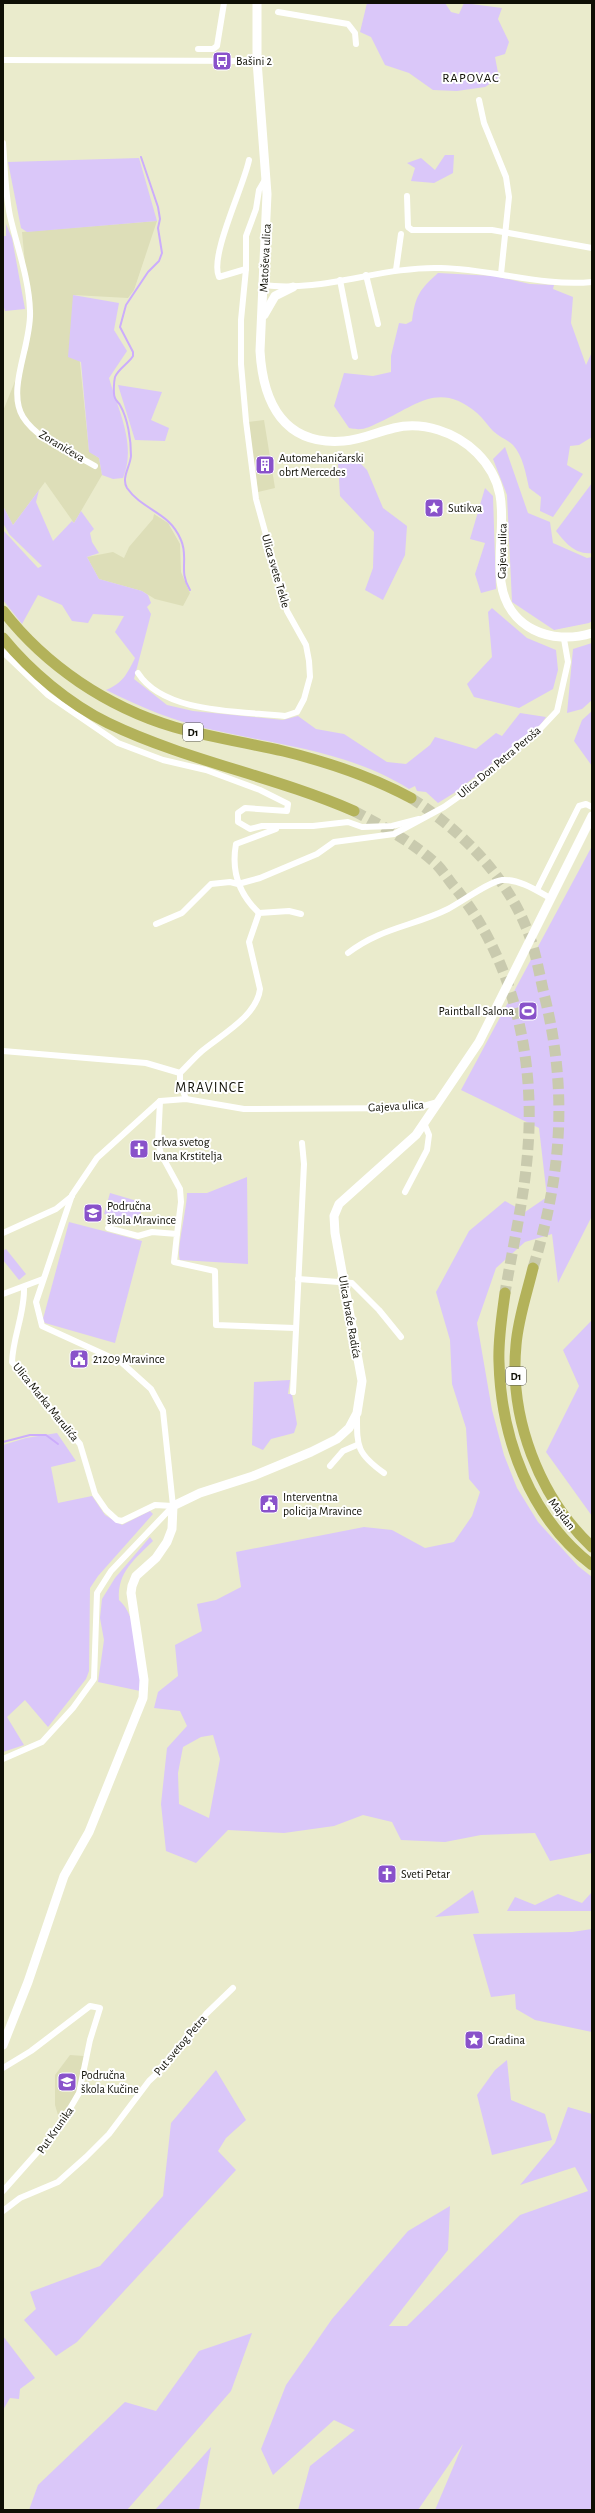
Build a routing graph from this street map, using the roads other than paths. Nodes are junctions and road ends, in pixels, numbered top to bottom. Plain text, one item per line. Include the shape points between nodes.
1 (224, 3) edge
2 (258, 3) edge
3 (278, 12) dead end
4 (356, 44) dead end
5 (198, 49) dead end
6 (3, 60) edge
7 (257, 61) junction
8 (480, 100) dead end
9 (3, 143) edge
10 (249, 160) dead end
11 (267, 176) junction
12 (406, 196) dead end
13 (505, 232) junction
14 (401, 234) dead end
15 (592, 248) edge
16 (246, 269) junction
17 (396, 270) junction
18 (501, 274) junction
19 (366, 275) junction
20 (340, 280) junction
21 (592, 282) edge
22 (264, 285) junction
23 (293, 287) junction
24 (262, 320) junction
25 (378, 324) dead end
26 (355, 357) dead end
27 (95, 466) dead end
28 (493, 473) joint
29 (3, 611) edge
30 (592, 633) edge
31 (3, 638) edge
32 (564, 639) junction
33 (3, 652) edge
34 (138, 673) dead end
35 (411, 798) tunnel mouth
36 (592, 807) edge
37 (354, 811) tunnel mouth
38 (592, 816) edge
39 (419, 819) junction
40 (295, 825) junction
41 (238, 884) junction
42 (537, 890) junction
43 (550, 898) junction
44 (259, 913) junction
45 (300, 914) dead end
46 (156, 924) dead end
47 (348, 953) dead end
48 (3, 1051) edge
49 (180, 1073) junction
50 (186, 1099) junction
51 (160, 1101) junction
52 (438, 1102) junction
53 (424, 1123) junction
54 (302, 1143) dead end
55 (404, 1192) dead end
56 (72, 1195) junction
57 (108, 1228) dead end
58 (3, 1233) edge
59 (177, 1234) junction
60 (533, 1268) tunnel mouth
61 (43, 1279) junction
62 (298, 1279) junction
63 (344, 1282) junction
64 (24, 1287) junction
65 (505, 1293) tunnel mouth
66 (3, 1294) edge
67 (295, 1328) junction
68 (401, 1337) dead end
69 (293, 1392) dead end
70 (357, 1413) junction
71 (357, 1445) junction
72 (330, 1466) dead end
73 (384, 1473) dead end
74 (242, 1479) joint
75 (173, 1506) junction
76 (592, 1547) edge
77 (592, 1565) edge
78 (3, 1759) edge
79 (233, 1988) dead end
80 (3, 2045) edge
81 (3, 2068) edge
82 (3, 2192) edge
83 (3, 2211) edge

1 - 5 street via 217,46 213,49
2 - 7 main road, Matoševa ulica
3 - 4 street via 348,24 355,33
6 - 7 street
7 - 11 main road, Matoševa ulica
8 - 13 street via 484,124 506,177 508,197
9 - 27 street, Zoranićeva via 10,214 25,276 30,310 29,335 16,400 23,417 39,434
10 - 16 street via 222,239 216,270 219,277
11 - 16 street, Ulica svete Tekle via 259,190 256,208 246,236
11 - 22 main road, Matoševa ulica
12 - 13 street via 408,227 412,230
13 - 15 street
13 - 18 street
14 - 17 street
16 - 34 street, Ulica svete Tekle via 241,320 244,398 258,507 287,611 306,645 310,677 304,699 297,712 284,716 191,705 167,698 142,680
17 - 18 street via 441,268
17 - 19 street
18 - 21 street via 563,283
19 - 20 street
19 - 25 street
20 - 23 street
20 - 26 street
22 - 23 street
22 - 24 main road, Matoševa ulica
23 - 24 main road via 275,296
24 - 28 main road, Matoševa ulica via 261,373 271,404 294,430 316,440 346,441 395,427 412,426 440,430 471,447
28 - 32 main road, Gajeva ulica via 502,506 500,566 504,593 520,620 542,634
29 - 35 highway, D1 via 16,628 58,667 113,703 172,726 223,740 283,751 348,770
30 - 32 main road, Gajeva ulica
31 - 37 highway, D1 via 18,656 53,688 107,723 159,745 316,795
32 - 39 street, Ulica Don Petra Peroša via 568,662 556,711 478,783 444,807
33 - 40 street via 48,695 118,743 163,760 206,770 260,790 288,804 287,811 245,808 238,813 238,822 250,829
36 - 42 street via 586,804 580,806
38 - 43 main road, Gajeva ulica
39 - 40 street via 392,826 362,826 348,822
39 - 41 street, Ulica Don Petra Peroša via 394,834 334,842 317,854
40 - 41 street via 268,830 236,844 234,856
41 - 44 street via 249,904
41 - 46 street, Ulica Don Petra Peroša via 211,884 182,913
42 - 43 street
42 - 47 street via 521,883 501,880 464,897 448,909 364,940
43 - 52 main road, Gajeva ulica via 479,1042
44 - 45 street via 289,911
44 - 49 street via 249,942 260,996 243,1017
48 - 49 street via 146,1064
49 - 50 street via 180,1083
50 - 51 street, Gajeva ulica
50 - 52 street, Gajeva ulica via 244,1109 416,1108
51 - 56 street via 97,1158
51 - 59 street via 158,1143 180,1190
52 - 53 main road, Ulica braće Radića
53 - 55 street via 429,1135 427,1150
53 - 63 main road, Ulica braće Radića via 416,1135 339,1204 334,1216 335,1233
54 - 62 street via 304,1164
56 - 58 street via 56,1209
56 - 61 street
57 - 59 street via 138,1236 152,1232
59 - 67 street via 174,1262 215,1271 216,1325
60 - 76 highway, Majdan / D1 via 516,1345 516,1375 521,1419 534,1464 563,1513
61 - 64 street
61 - 75 street via 36,1302 42,1326 121,1362 151,1389 163,1411
62 - 63 street
62 - 67 street
63 - 68 street via 352,1283 361,1291
63 - 70 main road, Ulica braće Radića via 362,1381
64 - 66 street
64 - 75 street, Ulica Marka Marulića via 24,1299 12,1343 12,1362 80,1444 95,1494 106,1510 117,1520 122,1521 155,1505
65 - 77 highway, Majdan / D1 via 499,1354 506,1429 516,1459 532,1493 563,1538
67 - 69 street
70 - 71 street
70 - 74 main road, Ulica braće Radića via 349,1428 337,1440
71 - 72 street via 343,1451
71 - 73 street via 365,1457
74 - 75 main road, Ulica Marka Marulića via 200,1493
75 - 78 street via 111,1571 97,1593 94,1678 73,1708 42,1742
75 - 80 main road via 172,1529 167,1542 156,1558 136,1576 132,1586 144,1690 132,1729 89,1832 64,1876 28,1982
79 - 83 street, Put svetog Petra via 206,2014 165,2066 149,2081 109,2134 86,2157 58,2182 20,2198
81 - 82 street, Put Krunika via 31,2051 90,2006 100,2008 90,2040 79,2093 58,2129

